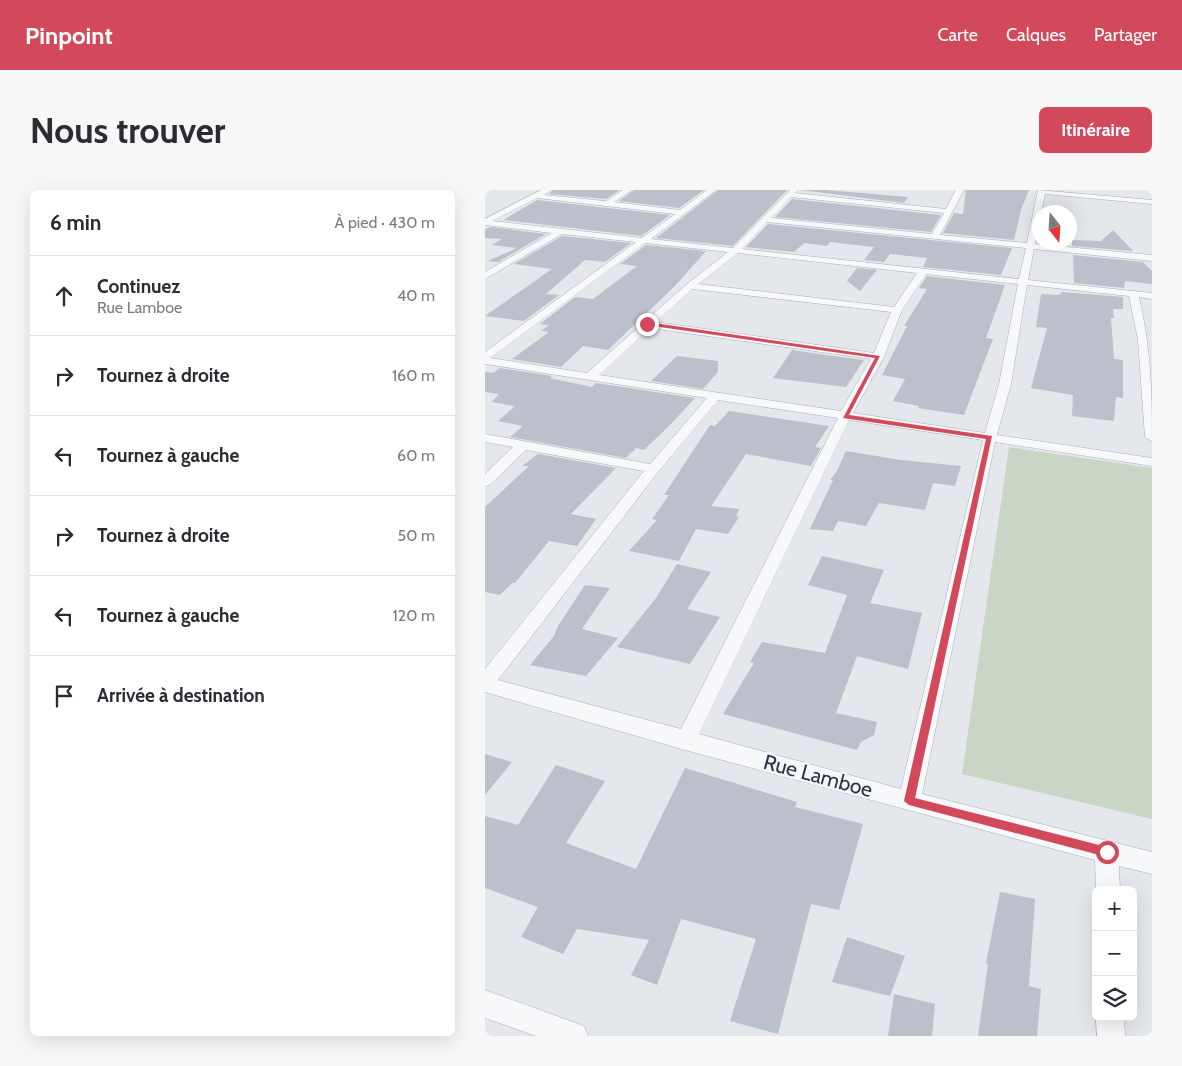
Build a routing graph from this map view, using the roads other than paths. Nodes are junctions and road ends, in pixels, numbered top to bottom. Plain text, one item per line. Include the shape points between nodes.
1 (547, 190) edge
2 (628, 190) edge
3 (712, 190) edge
4 (960, 190) edge
5 (1042, 191) edge
6 (791, 193) edge
7 (537, 196) junction
8 (1152, 202) edge
9 (607, 204) junction
10 (948, 211) junction
11 (681, 212) junction
12 (767, 220) junction
13 (485, 223) edge
14 (559, 232) junction
15 (935, 236) junction
16 (642, 241) junction
17 (1029, 246) junction
18 (734, 252) junction
19 (1152, 258) edge
20 (923, 271) junction
21 (485, 276) edge
22 (1025, 282) junction
23 (690, 286) junction
24 (1133, 294) junction
25 (1152, 296) edge
26 (897, 310) junction
27 (647, 324) junction
28 (1148, 340) edge
29 (878, 357) junction
30 (485, 359) edge
31 (588, 378) junction
32 (1150, 394) edge
33 (715, 396) junction
34 (845, 416) junction
35 (990, 437) junction
36 (1152, 437) edge
37 (485, 438) edge
38 (523, 445) junction
39 (1152, 462) edge
40 (653, 469) junction
41 (485, 482) edge
42 (485, 684) edge
43 (685, 741) junction
44 (909, 801) junction
45 (1107, 852) junction
46 (1152, 863) edge
47 (1108, 886) edge
48 (485, 1004) edge
49 (1111, 1021) edge
50 (574, 1036) edge
51 (1111, 1036) edge

1 - 7 street
2 - 9 street
3 - 11 street
4 - 10 street
5 - 8 street
5 - 17 street
6 - 10 street
6 - 12 street
7 - 9 street
7 - 13 street
9 - 11 street
10 - 15 street
11 - 16 street
12 - 15 street
12 - 18 street
13 - 14 street
14 - 16 street
14 - 21 street
15 - 17 street
16 - 18 street
16 - 30 street
17 - 19 street
17 - 22 street
18 - 20 street
18 - 23 street
20 - 22 street
20 - 26 street
22 - 24 street
22 - 35 street via 1005,384
23 - 26 street
23 - 27 street
24 - 25 street
24 - 28 street
26 - 29 street
27 - 29 street
27 - 31 street
28 - 32 street
29 - 34 street
30 - 31 street
31 - 33 street
32 - 36 street
33 - 34 street
33 - 40 street
34 - 35 street
34 - 43 street
35 - 39 street
35 - 44 street
37 - 38 street
38 - 40 street
38 - 41 street
40 - 42 street
42 - 43 street, Rue Lamboe
43 - 44 street, Rue Lamboe
44 - 45 street, Rue Lamboe
45 - 46 street, Rue Lamboe
45 - 47 street
48 - 50 street
49 - 51 street

